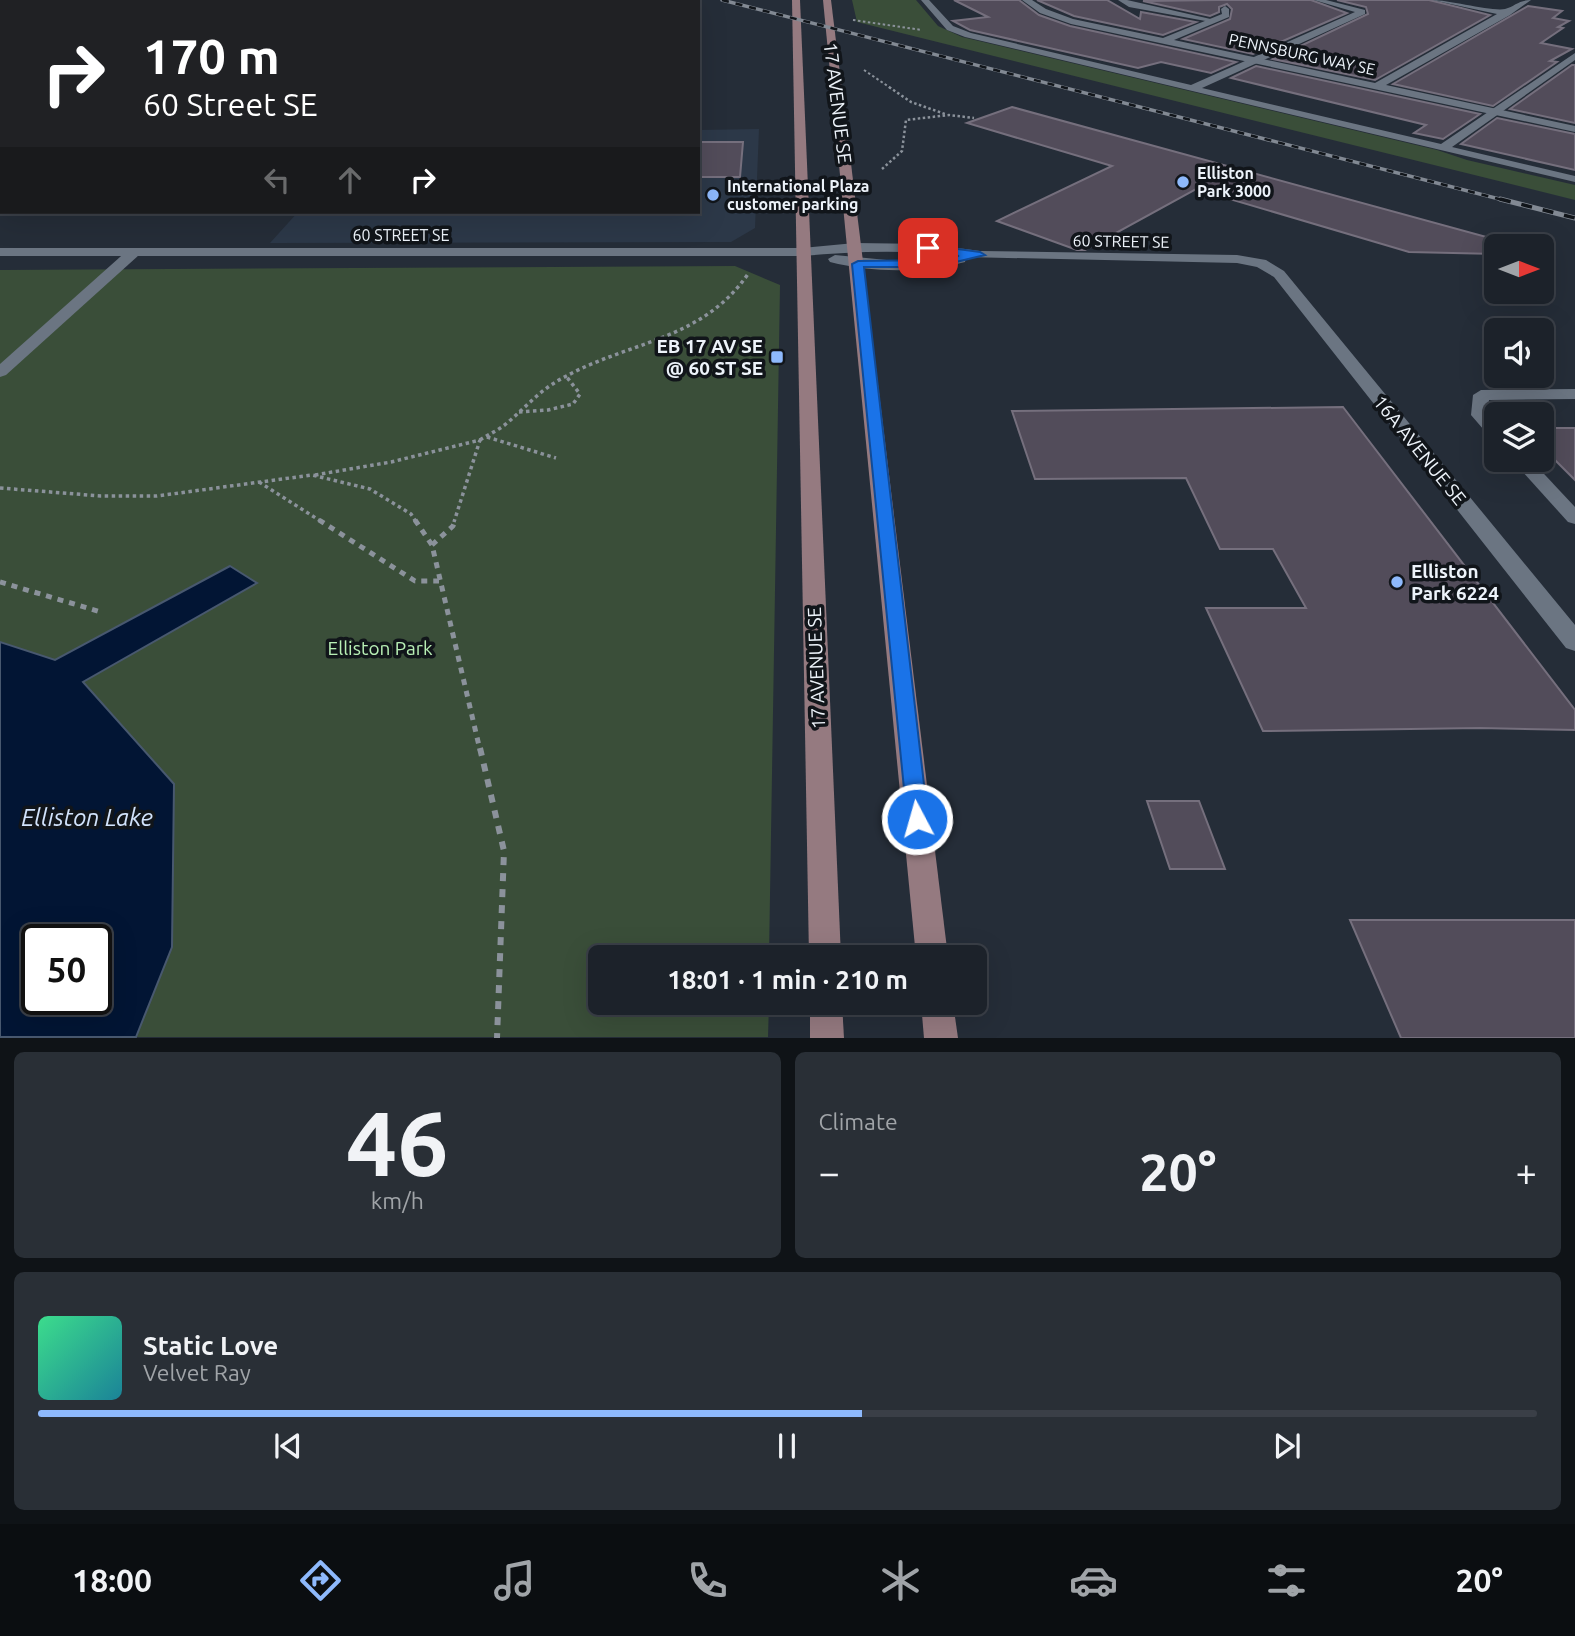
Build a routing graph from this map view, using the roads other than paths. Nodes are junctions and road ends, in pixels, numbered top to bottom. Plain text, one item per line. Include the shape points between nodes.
1 (796, 0) edge
2 (827, 0) edge
3 (925, 0) edge
4 (1026, 0) edge
5 (1122, 0) edge
6 (1318, 0) edge
7 (1436, 0) edge
8 (1527, 0) edge
9 (1225, 9) dead end
10 (1507, 13) junction
11 (1211, 20) junction
12 (1164, 41) junction
13 (1575, 56) edge
14 (1254, 60) junction
15 (1377, 86) junction
16 (1193, 88) junction
17 (1493, 111) junction
18 (1575, 129) edge
19 (1444, 147) junction
20 (1575, 178) edge
21 (0, 252) edge
22 (134, 252) junction
23 (802, 252) junction
24 (857, 256) junction
25 (1261, 263) joint
26 (3, 368) edge
27 (1575, 394) edge
28 (1484, 420) edge
29 (1532, 472) edge
30 (1575, 519) edge
31 (1575, 642) edge
32 (825, 945) edge
33 (931, 945) edge
34 (826, 1015) edge
35 (938, 1015) edge
36 (827, 1038) edge
37 (941, 1038) edge

1 - 23 main road, 17 AVENUE SE
2 - 24 main road, 17 AVENUE SE
3 - 16 lane via 950,28 968,35
4 - 12 street, PENNSBURG WAY SE via 1071,21
5 - 11 lane
6 - 14 lane via 1362,12
7 - 10 street
8 - 10 street
9 - 11 street via 1226,15
10 - 15 street
11 - 12 street
12 - 14 street, PENNSBURG WAY SE
13 - 17 lane
14 - 15 street, PENNSBURG WAY SE
14 - 16 lane
15 - 17 street, PENNSBURG WAY SE
16 - 19 lane
17 - 18 street, PENNSBURG WAY SE
17 - 19 lane
19 - 20 lane
21 - 22 street, 60 STREET SE
22 - 23 street, 60 STREET SE
22 - 26 lane
23 - 24 street, 60 STREET SE
23 - 32 main road, 17 AVENUE SE
24 - 25 street, 60 STREET SE via 935,263 980,255
24 - 33 main road, 17 AVENUE SE
25 - 31 street, 16A AVENUE SE via 1279,274
27 - 28 lane via 1481,395 1479,415
29 - 30 lane
34 - 36 main road
35 - 37 main road

